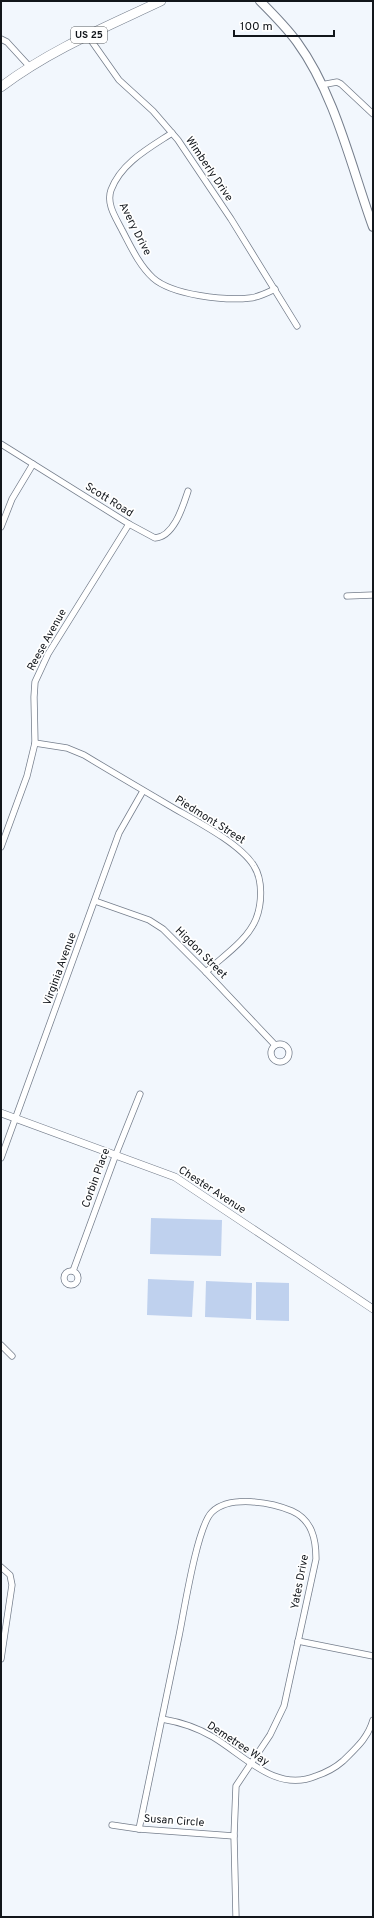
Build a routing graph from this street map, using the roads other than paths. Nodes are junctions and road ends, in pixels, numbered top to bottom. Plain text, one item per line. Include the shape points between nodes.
1 (161, 1) edge
2 (260, 1) edge
3 (88, 36) junction
4 (1, 39) edge
5 (30, 66) junction
6 (321, 84) junction
7 (1, 87) edge
8 (373, 114) edge
9 (172, 132) junction
10 (373, 227) edge
11 (275, 289) junction
12 (297, 326) dead end
13 (1, 444) edge
14 (33, 464) junction
15 (188, 491) dead end
16 (129, 524) junction
17 (1, 527) edge
18 (373, 595) edge
19 (347, 596) dead end
20 (35, 744) junction
21 (143, 791) junction
22 (1, 847) edge
23 (95, 901) junction
24 (206, 972) junction
25 (275, 1045) dead end
26 (140, 1094) dead end
27 (1, 1113) edge
28 (17, 1118) junction
29 (116, 1154) junction
30 (1, 1158) edge
31 (73, 1271) dead end
32 (373, 1309) edge
33 (1, 1345) edge
34 (12, 1356) dead end
35 (1, 1567) edge
36 (298, 1641) junction
37 (373, 1656) edge
38 (1, 1659) edge
39 (162, 1719) junction
40 (373, 1720) edge
41 (250, 1762) junction
42 (112, 1825) dead end
43 (139, 1829) junction
44 (234, 1836) junction
45 (236, 1917) edge

1 - 3 main road, US 25
2 - 6 main road via 298,43
3 - 5 main road, US 25
3 - 9 street, Wimberly Drive via 119,80
4 - 5 street via 8,42
5 - 7 main road, US 25
6 - 8 street via 341,84
6 - 10 main road
9 - 11 street, Wimberly Drive
9 - 11 street, Avery Drive via 128,165 110,193 112,210 137,258 158,281 183,292 243,298 258,296
11 - 12 street, Wimberly Drive
13 - 14 street, Scott Road
14 - 16 street, Scott Road
14 - 17 street via 12,499
15 - 16 street, Scott Road via 173,525 162,537 152,538
16 - 20 street, Reese Avenue via 48,654 38,675 34,697
18 - 19 street
20 - 21 street, Piedmont Street via 77,751
20 - 22 street, Reese Avenue via 27,776
21 - 23 street, Virginia Avenue via 119,833
21 - 24 street, Piedmont Street via 238,848 255,867 261,896 256,919 245,937
23 - 24 street, Higdon Street via 156,924
23 - 28 street, Virginia Avenue
24 - 25 street, Higdon Street
26 - 29 street, Corbin Place
27 - 28 street, Chester Avenue
28 - 29 street, Chester Avenue
28 - 30 street, Virginia Avenue
29 - 31 street, Corbin Place
29 - 32 street, Chester Avenue via 176,1177
33 - 34 street
35 - 38 street via 10,1575 12,1592
36 - 37 street
36 - 39 street, Yates Drive via 316,1559 315,1540 311,1528 302,1518 286,1509 248,1501 221,1505 207,1518 201,1532
36 - 41 street, Yates Drive via 284,1706 270,1735
39 - 41 street, Demetree Way via 198,1730
39 - 43 street, Yates Drive
40 - 41 street, Demetree Way via 367,1735 357,1747 339,1764 311,1779 283,1780 267,1775
41 - 44 street, Yates Drive via 236,1786
42 - 43 street, Susan Circle
43 - 44 street, Susan Circle
44 - 45 street, Yates Drive

